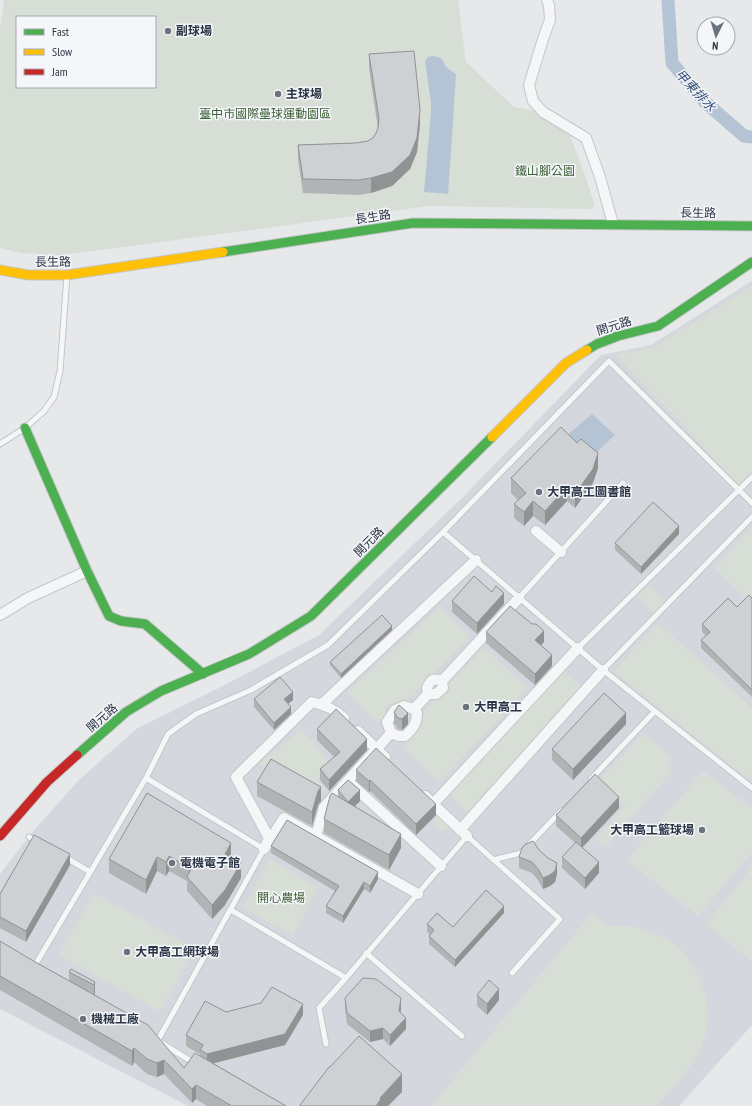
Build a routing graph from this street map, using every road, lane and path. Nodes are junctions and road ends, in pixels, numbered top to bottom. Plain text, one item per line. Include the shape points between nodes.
1 (548, 2) edge
2 (613, 224) junction
3 (752, 226) edge
4 (752, 262) edge
5 (0, 270) edge
6 (67, 275) junction
7 (25, 428) junction
8 (0, 444) edge
9 (752, 477) edge
10 (622, 483) dead end
11 (739, 491) junction
12 (752, 503) edge
13 (752, 517) edge
14 (536, 531) dead end
15 (444, 532) junction
16 (560, 552) junction
17 (476, 560) junction
18 (87, 571) junction
19 (519, 598) junction
20 (0, 615) edge
21 (578, 648) junction
22 (603, 670) junction
23 (203, 674) junction
24 (322, 704) junction
25 (414, 709) junction
26 (655, 711) junction
27 (391, 733) junction
28 (377, 749) junction
29 (394, 766) edge
30 (146, 778) junction
31 (347, 781) junction
32 (585, 785) edge
33 (751, 785) edge
34 (416, 788) edge
35 (433, 804) junction
36 (564, 808) edge
37 (463, 833) junction
38 (0, 836) edge
39 (316, 836) junction
40 (29, 837) dead end
41 (43, 844) edge
42 (264, 849) junction
43 (63, 856) edge
44 (493, 860) junction
45 (441, 866) junction
46 (90, 872) junction
47 (418, 894) junction
48 (231, 910) junction
49 (366, 953) junction
50 (26, 966) edge
51 (32, 970) junction
52 (39, 973) edge
53 (512, 973) dead end
54 (346, 978) junction
55 (462, 1036) dead end
56 (151, 1037) edge
57 (158, 1040) junction
58 (326, 1044) dead end
59 (198, 1065) edge

1 - 2 street via 550,20 529,85 533,101 543,112 586,138
2 - 3 street, 長生路
2 - 6 street, 長生路 via 413,223
4 - 23 street, 開元路 via 658,326 597,344 566,363 311,616 250,654
5 - 6 street, 長生路 via 28,275
6 - 7 lane via 60,371 54,396 44,411
7 - 8 lane
7 - 18 street
9 - 11 lane
10 - 16 lane
11 - 12 lane
11 - 15 lane via 609,361
11 - 21 lane
13 - 22 lane
14 - 16 street
15 - 17 lane
15 - 30 lane via 328,645 251,690 196,714 168,734
16 - 19 lane
17 - 19 lane
17 - 24 street
18 - 20 street via 28,598
18 - 23 street via 109,616 120,621 145,624
19 - 21 lane
19 - 25 street via 442,681 443,688 436,694 428,694
21 - 22 lane
21 - 35 street
22 - 26 lane
22 - 37 street
23 - 38 street, 開元路 via 161,691 126,712 47,782
24 - 28 street via 336,711
24 - 42 street via 312,702 236,777 269,838
25 - 27 street via 404,706 395,710 387,722
25 - 27 street via 417,713 416,724 409,732 405,736
26 - 32 lane
26 - 33 lane
27 - 28 street
28 - 29 street
28 - 31 street
30 - 42 lane
30 - 46 lane
31 - 39 street via 324,807
31 - 45 street
34 - 35 street
35 - 37 street
36 - 44 lane via 521,853
37 - 44 lane
37 - 45 lane
39 - 42 street via 284,818
39 - 47 street
40 - 41 lane
42 - 48 lane
43 - 46 lane
44 - 53 lane via 560,919
45 - 47 lane
46 - 51 lane
47 - 49 lane
48 - 54 lane
48 - 57 lane
49 - 54 lane
49 - 55 lane
50 - 51 lane
51 - 52 lane
54 - 58 lane via 319,1008
56 - 57 lane
57 - 59 lane

